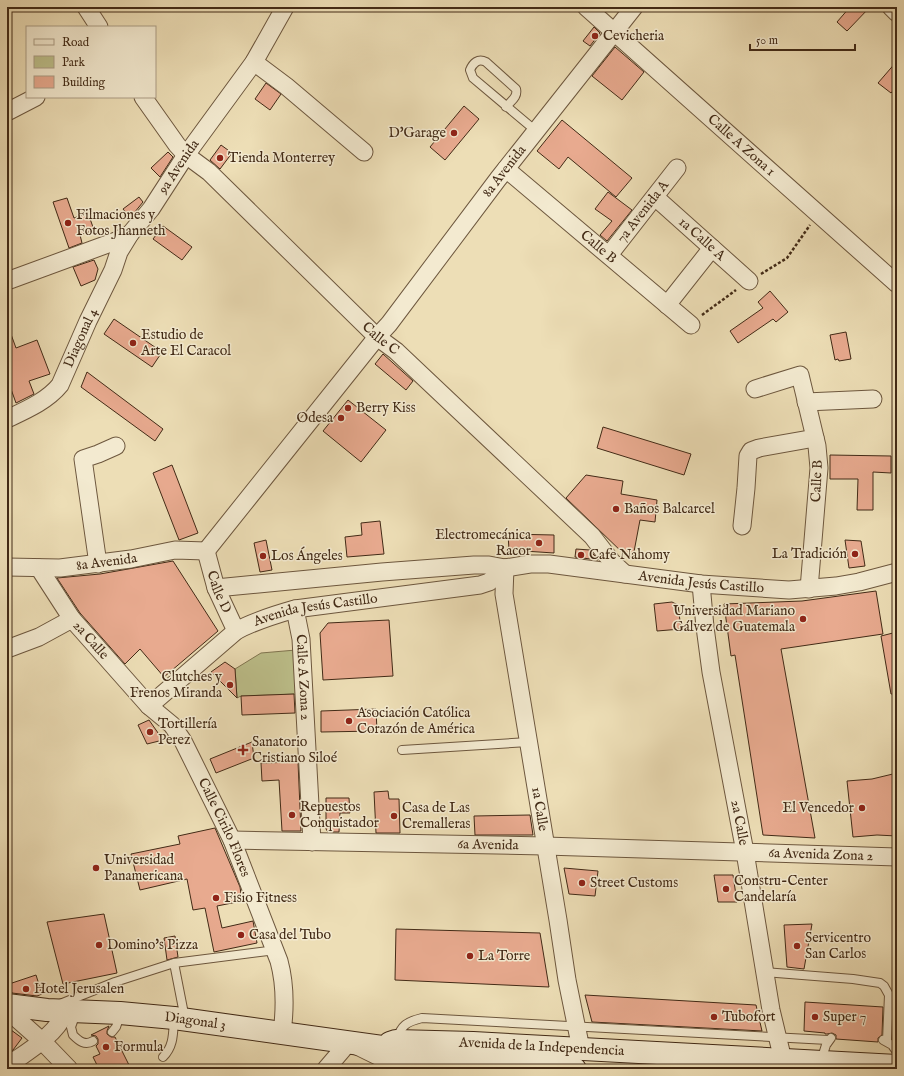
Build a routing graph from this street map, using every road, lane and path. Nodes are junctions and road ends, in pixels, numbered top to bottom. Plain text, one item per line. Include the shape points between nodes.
1 (86, 7) edge
2 (285, 7) edge
3 (586, 7) edge
4 (634, 7) edge
5 (890, 7) edge
6 (897, 13) edge
7 (98, 26) edge
8 (614, 32) junction
9 (254, 62) junction
10 (34, 98) edge
11 (144, 98) edge
12 (506, 107) junction
13 (7, 112) edge
14 (536, 131) junction
15 (364, 152) dead end
16 (186, 155) junction
17 (677, 168) dead end
18 (506, 169) junction
19 (655, 197) junction
20 (130, 234) junction
21 (712, 248) junction
22 (609, 255) junction
23 (7, 281) edge
24 (749, 281) dead end
25 (897, 284) edge
26 (667, 305) junction
27 (691, 325) dead end
28 (377, 337) junction
29 (755, 389) dead end
30 (873, 399) dead end
31 (806, 402) junction
32 (7, 418) edge
33 (815, 438) junction
34 (116, 446) dead end
35 (742, 526) dead end
36 (206, 551) junction
37 (98, 564) junction
38 (7, 567) edge
39 (39, 568) junction
40 (505, 568) junction
41 (897, 572) edge
42 (625, 574) junction
43 (701, 584) junction
44 (216, 588) junction
45 (809, 589) junction
46 (294, 609) junction
47 (72, 619) junction
48 (236, 631) junction
49 (7, 650) edge
50 (149, 706) junction
51 (528, 742) junction
52 (402, 750) dead end
53 (232, 840) junction
54 (312, 842) junction
55 (545, 846) junction
56 (745, 852) junction
57 (897, 857) edge
58 (276, 950) junction
59 (174, 963) junction
60 (764, 972) junction
61 (7, 1005) edge
62 (7, 1010) edge
63 (64, 1010) junction
64 (180, 1019) junction
65 (576, 1026) junction
66 (282, 1033) junction
67 (778, 1038) junction
68 (93, 1041) dead end
69 (43, 1042) junction
70 (349, 1042) junction
71 (389, 1044) junction
72 (897, 1052) edge
73 (163, 1057) dead end
74 (578, 1059) edge
75 (784, 1060) junction
76 (821, 1062) junction
77 (7, 1066) edge
78 (897, 1066) edge
79 (69, 1069) edge
80 (326, 1069) edge
81 (404, 1069) edge

1 - 7 street
2 - 9 street, 9a Avenida
3 - 8 street, Calle A Zona 1
4 - 8 street, 8a Avenida
5 - 6 street
8 - 14 street, 8a Avenida
8 - 25 street, Calle A Zona 1
9 - 15 street
9 - 16 street, 9a Avenida
10 - 13 street
11 - 16 street, Calle C
12 - 12 lane via 471,74 471,67 478,60 486,62 516,89 516,96
12 - 14 lane
14 - 18 street, 8a Avenida
16 - 20 street, 9a Avenida via 151,209
16 - 28 street, Calle C via 209,172
17 - 19 street, 7a Avenida A
18 - 22 street, Calle B
18 - 28 street, 8a Avenida via 390,324
19 - 21 street, 1a Calle A
19 - 22 street, 7a Avenida A
20 - 23 street, 9a Avenida
20 - 32 street, Diagonal 4 via 60,385 44,400
21 - 24 street, 1a Calle A
21 - 26 street
22 - 26 street, Calle B
26 - 27 street, Calle B
28 - 36 street, 8a Avenida
28 - 42 street, Calle C via 396,351 592,536
29 - 31 street, Calle B via 800,375
30 - 31 street
31 - 33 street, Calle B
33 - 35 street via 751,451 748,456
33 - 45 street, Calle B via 819,468
34 - 37 street via 83,459
36 - 37 street, 8a Avenida via 175,550
36 - 44 street, Calle D
37 - 39 street, 8a Avenida
38 - 39 street, 8a Avenida
39 - 47 street, 2a Calle
40 - 42 street, Avenida Jesús Castillo via 549,564
40 - 44 street, Avenida Jesús Castillo via 474,565
40 - 46 street, Avenida Jesús Castillo via 489,582 480,585
40 - 51 street, 1a Calle via 504,594
41 - 45 street, Avenida Jesús Castillo via 859,582
42 - 43 street, Avenida Jesús Castillo
43 - 45 street, Avenida Jesús Castillo via 763,589
43 - 56 street, 2a Calle via 711,672
44 - 48 street, Calle D
46 - 48 street, Avenida Jesús Castillo via 265,617
46 - 54 street, Calle A Zona 2 via 301,639
47 - 49 street via 40,638
47 - 50 street, 2a Calle
48 - 50 street, Avenida Jesús Castillo
50 - 53 street, Calle Cirilo Flores via 172,725 183,741
51 - 52 lane
51 - 55 street, 1a Calle
53 - 54 street, 6a Avenida
53 - 58 street, Calle Cirilo Flores
54 - 55 street, 6a Avenida
55 - 56 street, 6a Avenida
55 - 65 street, 1a Calle
56 - 57 street, 6a Avenida Zona 2
56 - 60 street, 2a Calle
58 - 59 lane
58 - 66 street, Calle Cirilo Flores via 282,970
59 - 63 lane via 115,982
59 - 64 lane
60 - 67 street, 2a Calle
60 - 72 lane via 880,983 889,995 885,1040
61 - 63 main road, Diagonal 3
62 - 69 street
63 - 64 main road, Diagonal 3 via 116,1022
63 - 68 lane via 72,1035 83,1043
63 - 69 street via 62,1022
64 - 66 main road, Diagonal 3
64 - 73 lane via 172,1042
65 - 67 lane
65 - 71 lane via 422,1018 405,1024
65 - 74 street, 1a Calle
66 - 70 main road, Diagonal 3
67 - 75 street, 2a Calle
67 - 76 lane via 830,1039
69 - 77 street
69 - 79 street
70 - 71 main road, Diagonal 3
70 - 80 street
70 - 81 street
71 - 74 main road, Avenida de la Independencia via 396,1054 464,1062
74 - 75 main road, Avenida de la Independencia
75 - 76 main road, Avenida de la Independencia
76 - 78 main road, Avenida de la Independencia

